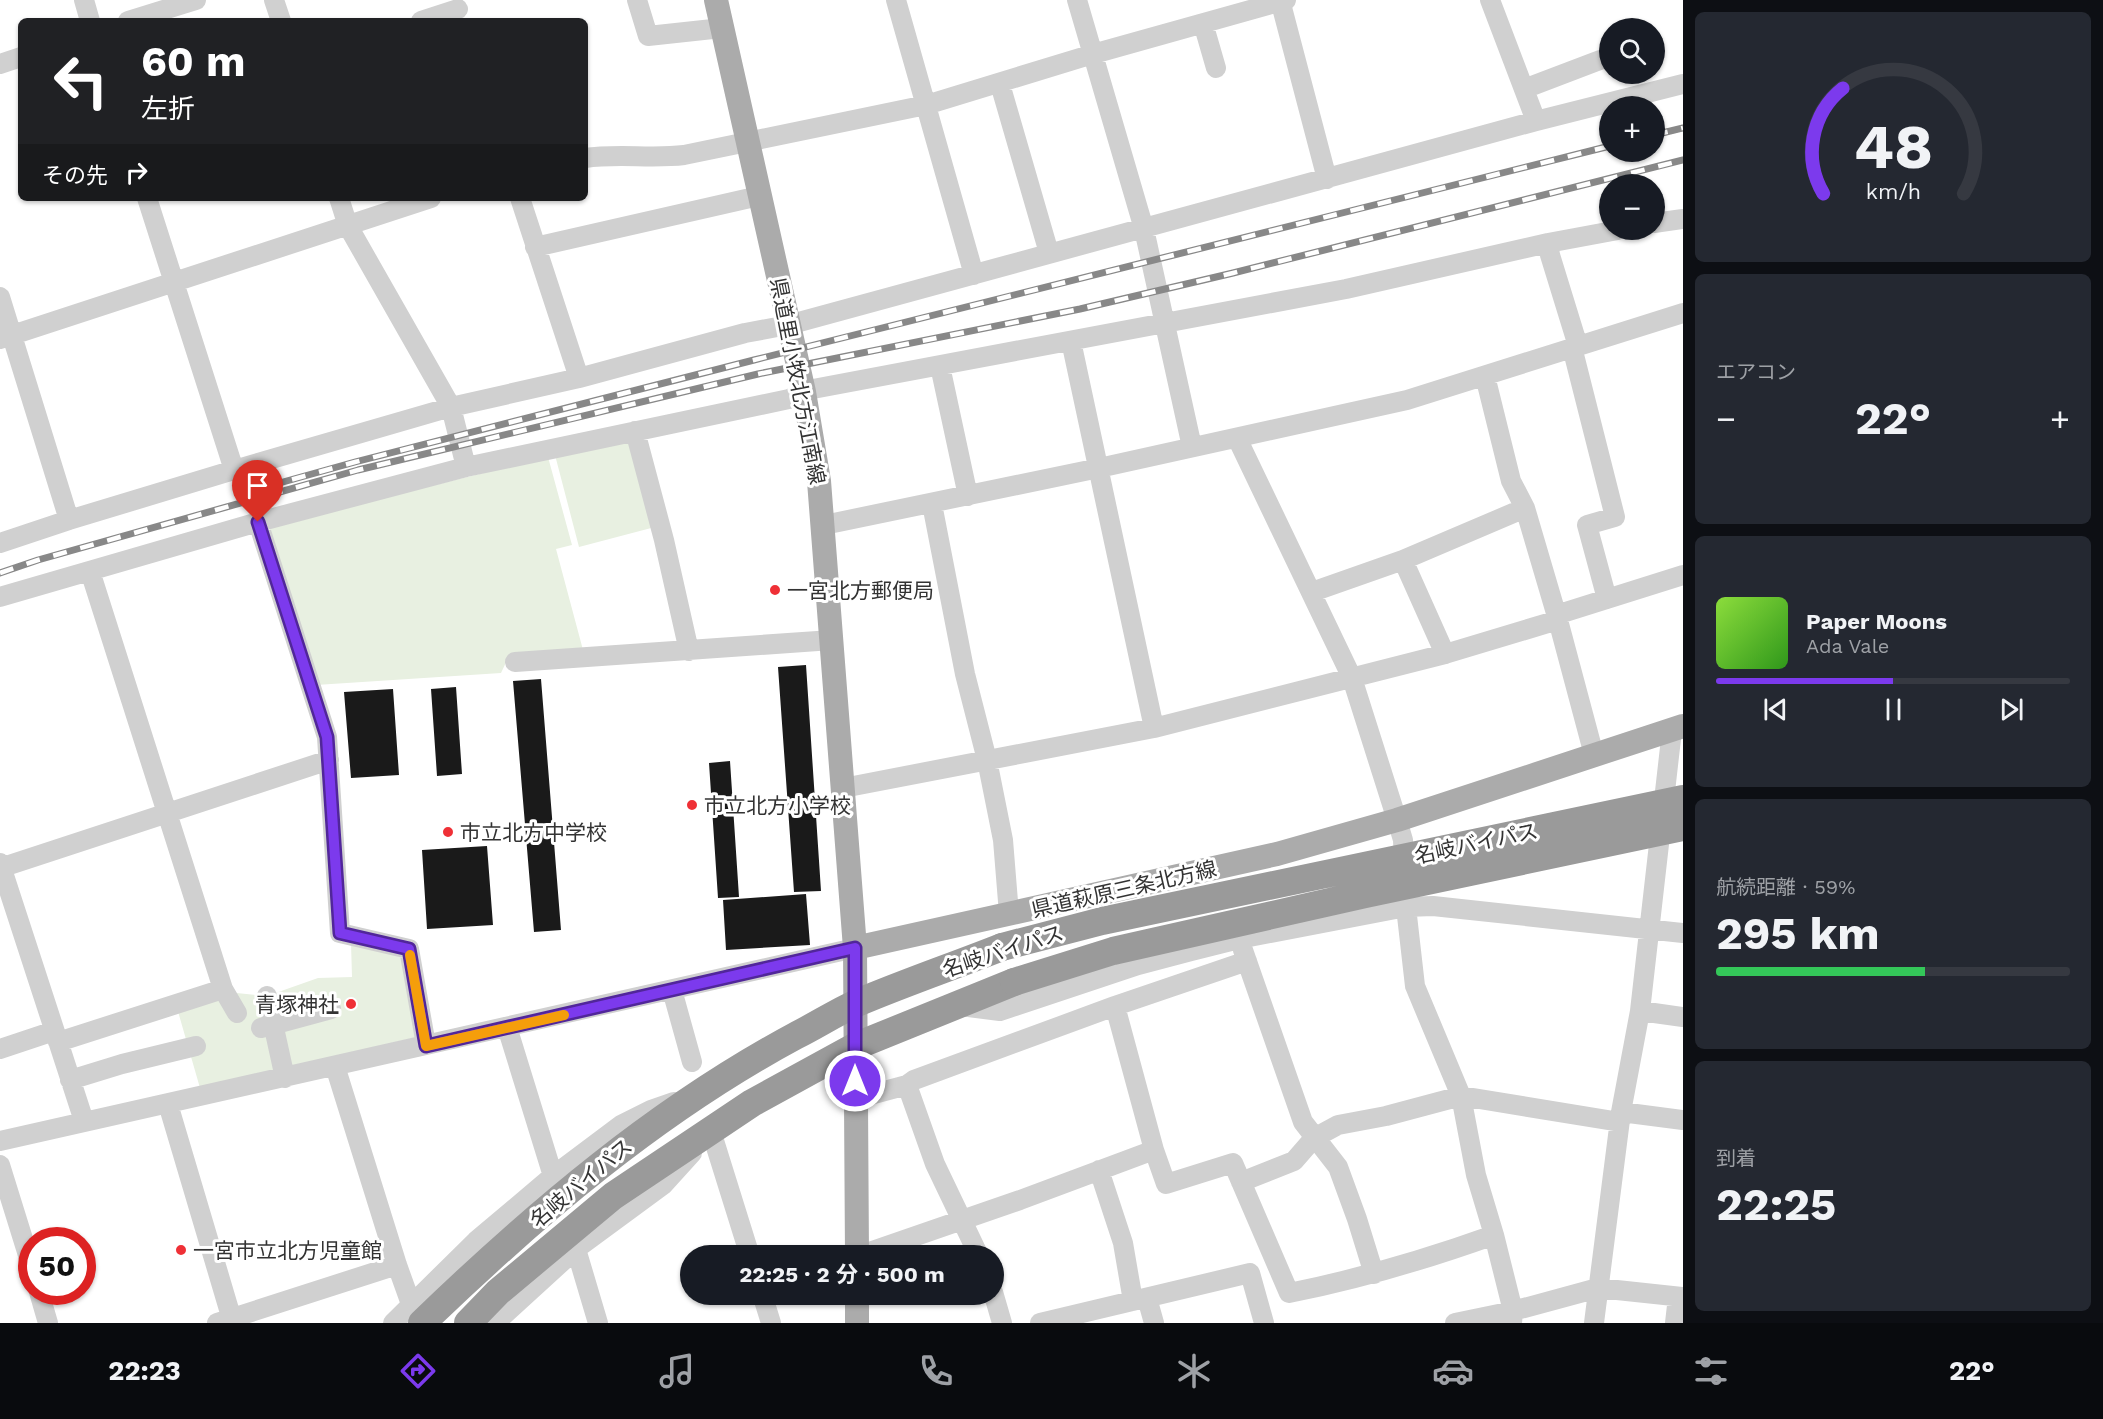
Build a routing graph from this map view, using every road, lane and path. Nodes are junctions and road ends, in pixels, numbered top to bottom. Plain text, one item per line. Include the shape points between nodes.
1 (84, 0) edge
2 (196, 0) edge
3 (274, 0) edge
4 (637, 0) edge
5 (716, 0) edge
6 (896, 0) edge
7 (1077, 0) edge
8 (1490, 0) edge
9 (1282, 1) edge
10 (458, 10) edge
11 (89, 18) edge
12 (138, 18) edge
13 (280, 18) edge
14 (431, 18) edge
15 (1203, 23) junction
16 (722, 28) junction
17 (1093, 54) junction
18 (18, 58) edge
19 (1599, 60) edge
20 (0, 64) edge
21 (1216, 68) dead end
22 (1665, 83) edge
23 (1000, 84) junction
24 (1648, 84) edge
25 (1683, 84) edge
26 (1524, 89) junction
27 (926, 105) junction
28 (1536, 122) junction
29 (747, 142) junction
30 (588, 157) edge
31 (1328, 179) junction
32 (759, 196) junction
33 (148, 201) edge
34 (340, 201) edge
35 (422, 201) edge
36 (520, 201) edge
37 (1683, 219) edge
38 (1665, 221) edge
39 (348, 226) junction
40 (1144, 229) junction
41 (1599, 234) edge
42 (1548, 243) junction
43 (536, 247) junction
44 (1049, 253) junction
45 (975, 275) junction
46 (173, 281) junction
47 (0, 297) edge
48 (1683, 313) edge
49 (1166, 324) junction
50 (788, 326) junction
51 (6, 337) edge
52 (1071, 341) junction
53 (1575, 346) junction
54 (940, 366) junction
55 (1485, 376) junction
56 (579, 378) junction
57 (804, 392) junction
58 (451, 407) junction
59 (635, 431) junction
60 (1237, 438) junction
61 (1192, 447) junction
62 (466, 467) junction
63 (1099, 468) junction
64 (234, 470) junction
65 (969, 496) junction
66 (932, 504) junction
67 (1525, 508) junction
68 (69, 520) junction
69 (258, 522) junction
70 (824, 525) junction
71 (0, 543) edge
72 (1403, 560) junction
73 (90, 571) junction
74 (1683, 575) edge
75 (1312, 592) junction
76 (0, 597) edge
77 (1607, 599) junction
78 (1557, 617) junction
79 (832, 640) junction
80 (689, 651) junction
81 (1445, 654) junction
82 (515, 662) dead end
83 (1352, 678) junction
84 (1154, 728) junction
85 (1678, 728) edge
86 (1594, 755) junction
87 (329, 760) junction
88 (987, 760) junction
89 (843, 788) junction
90 (1683, 799) edge
91 (168, 813) junction
92 (1397, 820) junction
93 (1683, 826) edge
94 (0, 866) edge
95 (1406, 907) junction
96 (1009, 914) junction
97 (1650, 929) junction
98 (1683, 933) edge
99 (1239, 939) junction
100 (855, 948) junction
101 (1247, 961) junction
102 (223, 989) junction
103 (672, 990) junction
104 (267, 996) dead end
105 (856, 1004) junction
106 (954, 1005) junction
107 (1115, 1006) junction
108 (331, 1009) dead end
109 (1640, 1011) junction
110 (237, 1014) dead end
111 (1683, 1017) edge
112 (267, 1027) junction
113 (507, 1027) junction
114 (56, 1037) junction
115 (196, 1046) dead end
116 (426, 1046) junction
117 (856, 1046) junction
118 (0, 1049) edge
119 (692, 1062) dead end
120 (335, 1066) junction
121 (285, 1078) junction
122 (70, 1080) junction
123 (907, 1085) junction
124 (700, 1092) junction
125 (1461, 1096) junction
126 (855, 1099) junction
127 (168, 1104) junction
128 (1621, 1117) junction
129 (1683, 1120) edge
130 (84, 1121) junction
131 (711, 1131) junction
132 (1314, 1138) junction
133 (0, 1141) edge
134 (1154, 1150) junction
135 (0, 1165) edge
136 (1099, 1170) junction
137 (553, 1176) junction
138 (1241, 1182) junction
139 (963, 1219) junction
140 (19, 1227) edge
141 (1494, 1235) junction
142 (747, 1245) edge
143 (857, 1245) edge
144 (889, 1245) edge
145 (974, 1245) edge
146 (576, 1249) junction
147 (397, 1265) junction
148 (1278, 1267) junction
149 (1250, 1273) junction
150 (1374, 1274) junction
151 (1598, 1288) junction
152 (1681, 1297) edge
153 (1140, 1299) junction
154 (43, 1305) edge
155 (765, 1305) edge
156 (857, 1305) edge
157 (997, 1305) edge
158 (417, 1313) edge
159 (1513, 1317) edge
160 (227, 1322) edge
161 (48, 1323) edge
162 (393, 1323) edge
163 (468, 1323) edge
164 (495, 1323) edge
165 (598, 1323) edge
166 (771, 1323) edge
167 (856, 1323) edge
168 (1002, 1323) edge
169 (1040, 1323) edge
170 (1154, 1323) edge
171 (1264, 1323) edge
172 (1455, 1323) edge
173 (1594, 1323) edge
174 (1675, 1323) edge

1 - 11 street
2 - 12 street
3 - 13 street
4 - 16 street via 648,36
5 - 16 main road, 県道里小牧北方江南線
6 - 27 street
7 - 17 street
8 - 26 street
9 - 15 street
9 - 31 street
10 - 14 street
15 - 17 street
15 - 21 street
16 - 29 main road, 県道里小牧北方江南線
17 - 23 street
17 - 40 street
18 - 20 street
19 - 26 street
22 - 25 street
23 - 27 street
23 - 44 street
24 - 28 street
26 - 28 street
27 - 29 street
27 - 45 street
28 - 31 street
29 - 30 street via 662,158
29 - 32 main road, 県道里小牧北方江南線
31 - 40 street
32 - 43 street
32 - 50 main road, 県道里小牧北方江南線
33 - 46 street
34 - 39 street
35 - 39 street
36 - 43 street
37 - 38 street
39 - 46 street
39 - 58 street
40 - 44 street
40 - 49 street
41 - 42 street
42 - 49 street via 1346,289
42 - 53 street
43 - 56 street
44 - 45 street
45 - 50 street
46 - 51 street
46 - 64 street
47 - 51 street
48 - 53 street
49 - 52 street
49 - 61 street
50 - 56 street via 745,333
50 - 57 main road, 県道里小牧北方江南線
51 - 68 street
52 - 54 street
52 - 63 street
53 - 55 street
53 - 77 street via 1615,517 1587,525
54 - 57 street
54 - 65 street
55 - 60 street via 1407,400
55 - 67 street via 1511,482
56 - 58 street
57 - 59 street via 789,399
57 - 70 main road, 県道里小牧北方江南線
58 - 62 street
58 - 64 street
59 - 62 street
59 - 80 street
60 - 61 street
60 - 75 street
61 - 63 street
62 - 69 street
63 - 65 street
63 - 84 street
64 - 68 street
65 - 66 street
66 - 70 street
66 - 88 street via 965,674
67 - 72 street
67 - 78 street
68 - 71 street
69 - 73 street
69 - 87 street via 327,737
70 - 79 main road, 県道里小牧北方江南線
72 - 75 street
72 - 81 street
73 - 76 street
73 - 91 street
74 - 77 street
75 - 83 street
77 - 78 street
78 - 81 street
78 - 86 street
79 - 80 street
79 - 89 main road, 県道里小牧北方江南線
80 - 82 street
81 - 83 street
83 - 84 street
83 - 92 street
84 - 88 street
85 - 86 main road, 県道萩原三条北方線
85 - 97 street
86 - 92 main road, 県道萩原三条北方線
87 - 91 street
87 - 116 street via 340,933 409,949
88 - 89 street
88 - 96 street via 1003,840
89 - 100 main road, 県道里小牧北方江南線
90 - 105 highway, 名岐バイパス, bridge via 1102,921 1002,947
91 - 94 street
91 - 102 street
92 - 95 street
92 - 96 main road, 県道萩原三条北方線 via 1277,854
93 - 106 highway, 名岐バイパス, bridge via 1125,948
94 - 114 street
95 - 97 street via 1433,906
95 - 99 street
95 - 125 street via 1415,986
96 - 100 main road, 県道萩原三条北方線
97 - 98 street
97 - 109 street
99 - 101 street
99 - 106 street via 1138,965 1000,1011
100 - 103 street
100 - 105 main road
101 - 107 street
101 - 132 street via 1303,1122
102 - 110 street
102 - 114 street
103 - 113 street
103 - 119 street
104 - 112 street
105 - 117 main road
105 - 124 highway, 名岐バイパス
106 - 117 highway, 名岐バイパス
107 - 123 street
107 - 134 street
108 - 112 street
109 - 111 street
109 - 128 street
112 - 121 street
113 - 116 street
113 - 137 street
114 - 118 street
114 - 122 street
115 - 122 street
116 - 120 street
117 - 126 main road
117 - 131 highway, 名岐バイパス via 752,1102
120 - 121 street
120 - 147 street
121 - 127 street
122 - 130 street
123 - 126 street
123 - 139 street via 935,1164
124 - 137 street via 621,1125
124 - 158 highway, 名岐バイパス via 590,1174 478,1270
125 - 128 street
125 - 132 street via 1338,1125
125 - 141 street via 1476,1175
126 - 143 main road
127 - 130 street
127 - 160 street
128 - 129 street
128 - 151 street
130 - 133 street
131 - 142 street
131 - 146 street via 663,1185
131 - 163 highway, 名岐バイパス via 613,1196 498,1292
132 - 138 street via 1294,1161
132 - 150 street via 1338,1167
134 - 136 street
134 - 138 street via 1166,1184 1233,1163
135 - 140 street
136 - 139 street
136 - 153 street
137 - 158 street via 476,1241
138 - 148 street
139 - 144 street
139 - 145 street
141 - 150 street
141 - 159 street
146 - 164 street
146 - 165 street
147 - 158 street
147 - 160 street
148 - 149 street
148 - 150 street via 1289,1293
149 - 153 street
149 - 171 street
151 - 152 street
151 - 159 street
151 - 173 street
152 - 174 street
153 - 169 street
153 - 170 street
154 - 161 street
155 - 166 street
156 - 167 main road
157 - 168 street
158 - 162 street
159 - 172 street

